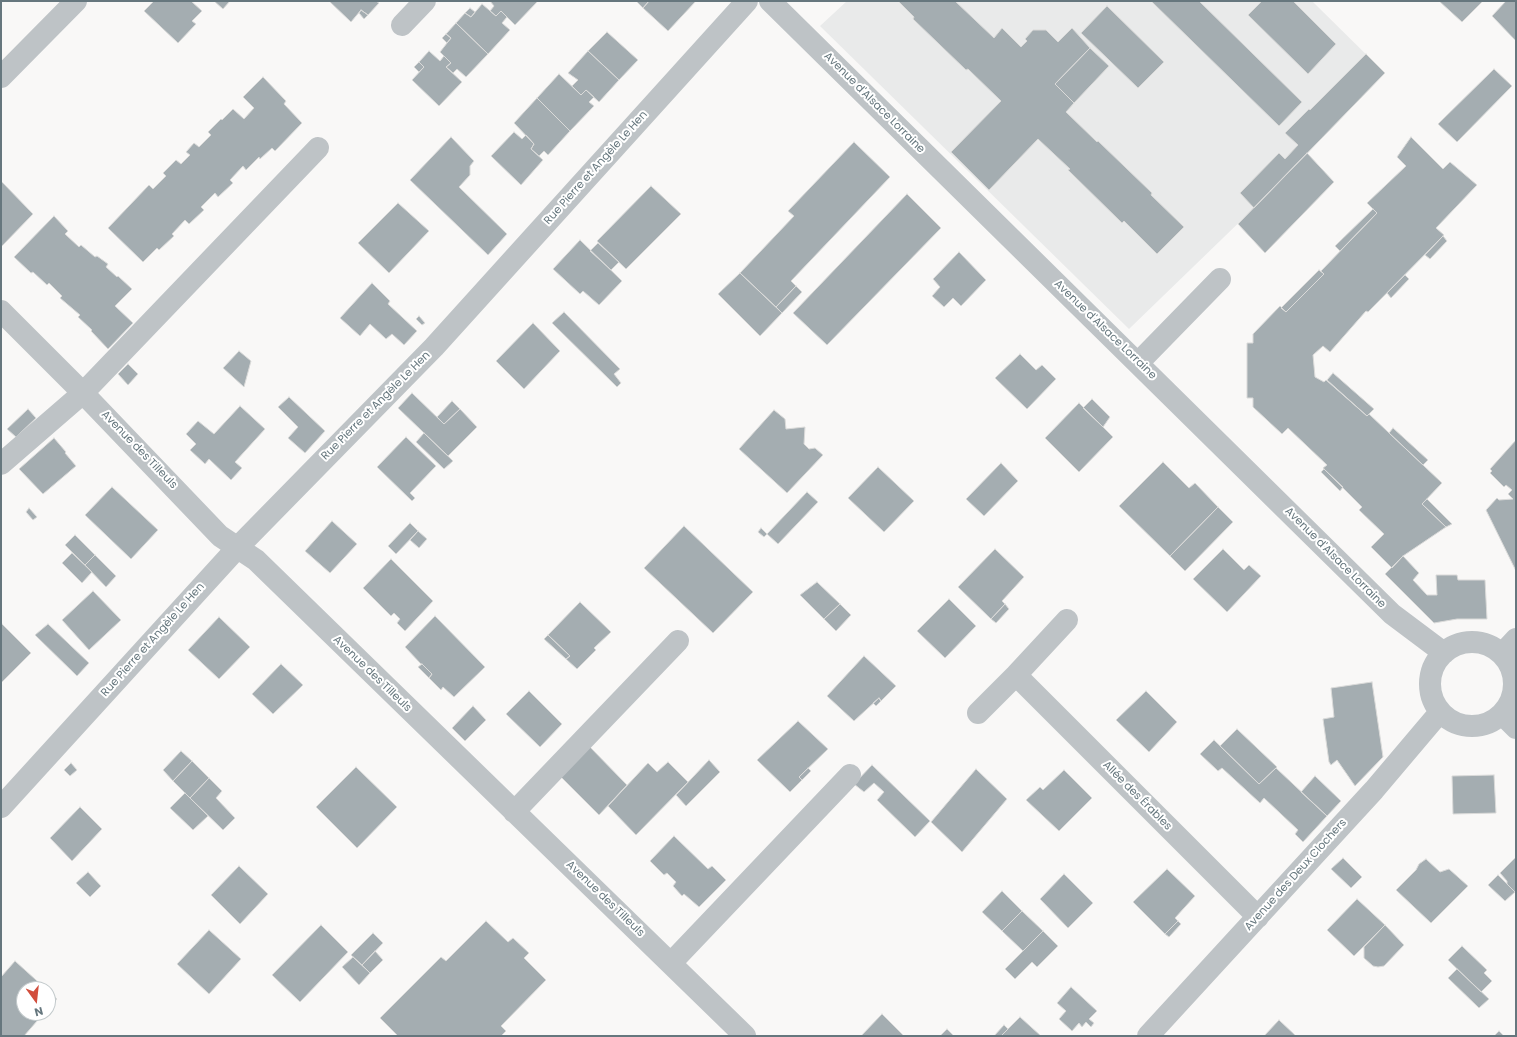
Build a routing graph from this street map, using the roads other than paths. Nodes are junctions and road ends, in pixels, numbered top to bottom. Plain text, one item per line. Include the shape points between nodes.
1 (76, 1) edge
2 (425, 1) edge
3 (747, 1) edge
4 (770, 1) edge
5 (402, 25) dead end
6 (1, 77) edge
7 (318, 148) dead end
8 (1220, 279) dead end
9 (1, 311) edge
10 (1138, 363) junction
11 (83, 392) junction
12 (1, 464) edge
13 (238, 546) junction
14 (1067, 620) dead end
15 (678, 641) dead end
16 (1509, 647) edge
17 (1444, 653) junction
18 (1016, 675) junction
19 (1440, 712) junction
20 (978, 714) dead end
21 (1509, 721) edge
22 (850, 774) dead end
23 (1, 807) edge
24 (514, 812) junction
25 (1258, 917) junction
26 (671, 963) junction
27 (745, 1036) edge
28 (1148, 1036) edge

1 - 6 street
2 - 5 street
3 - 13 street, Rue Pierre et Angèle Le Hen via 434,347
4 - 10 street, Avenue d'Alsace Lorraine
7 - 11 street
8 - 10 street
9 - 11 street, Avenue des Tilleuls
10 - 17 street, Avenue d'Alsace Lorraine via 1392,614
11 - 12 street
11 - 13 street, Avenue des Tilleuls via 220,536
13 - 23 street, Rue Pierre et Angèle Le Hen
13 - 24 street, Avenue des Tilleuls via 256,560
14 - 18 street
15 - 24 street
16 - 17 street via 1467,643 1454,646
16 - 21 street via 1514,691
17 - 19 street via 1431,675 1430,688
18 - 20 street
18 - 25 street, Allée des Érables
19 - 21 street via 1464,726
19 - 25 street, Avenue des Deux Clochers via 1374,790
22 - 26 street
24 - 26 street, Avenue des Tilleuls
25 - 28 street, Avenue des Deux Clochers
26 - 27 street, Avenue des Tilleuls

